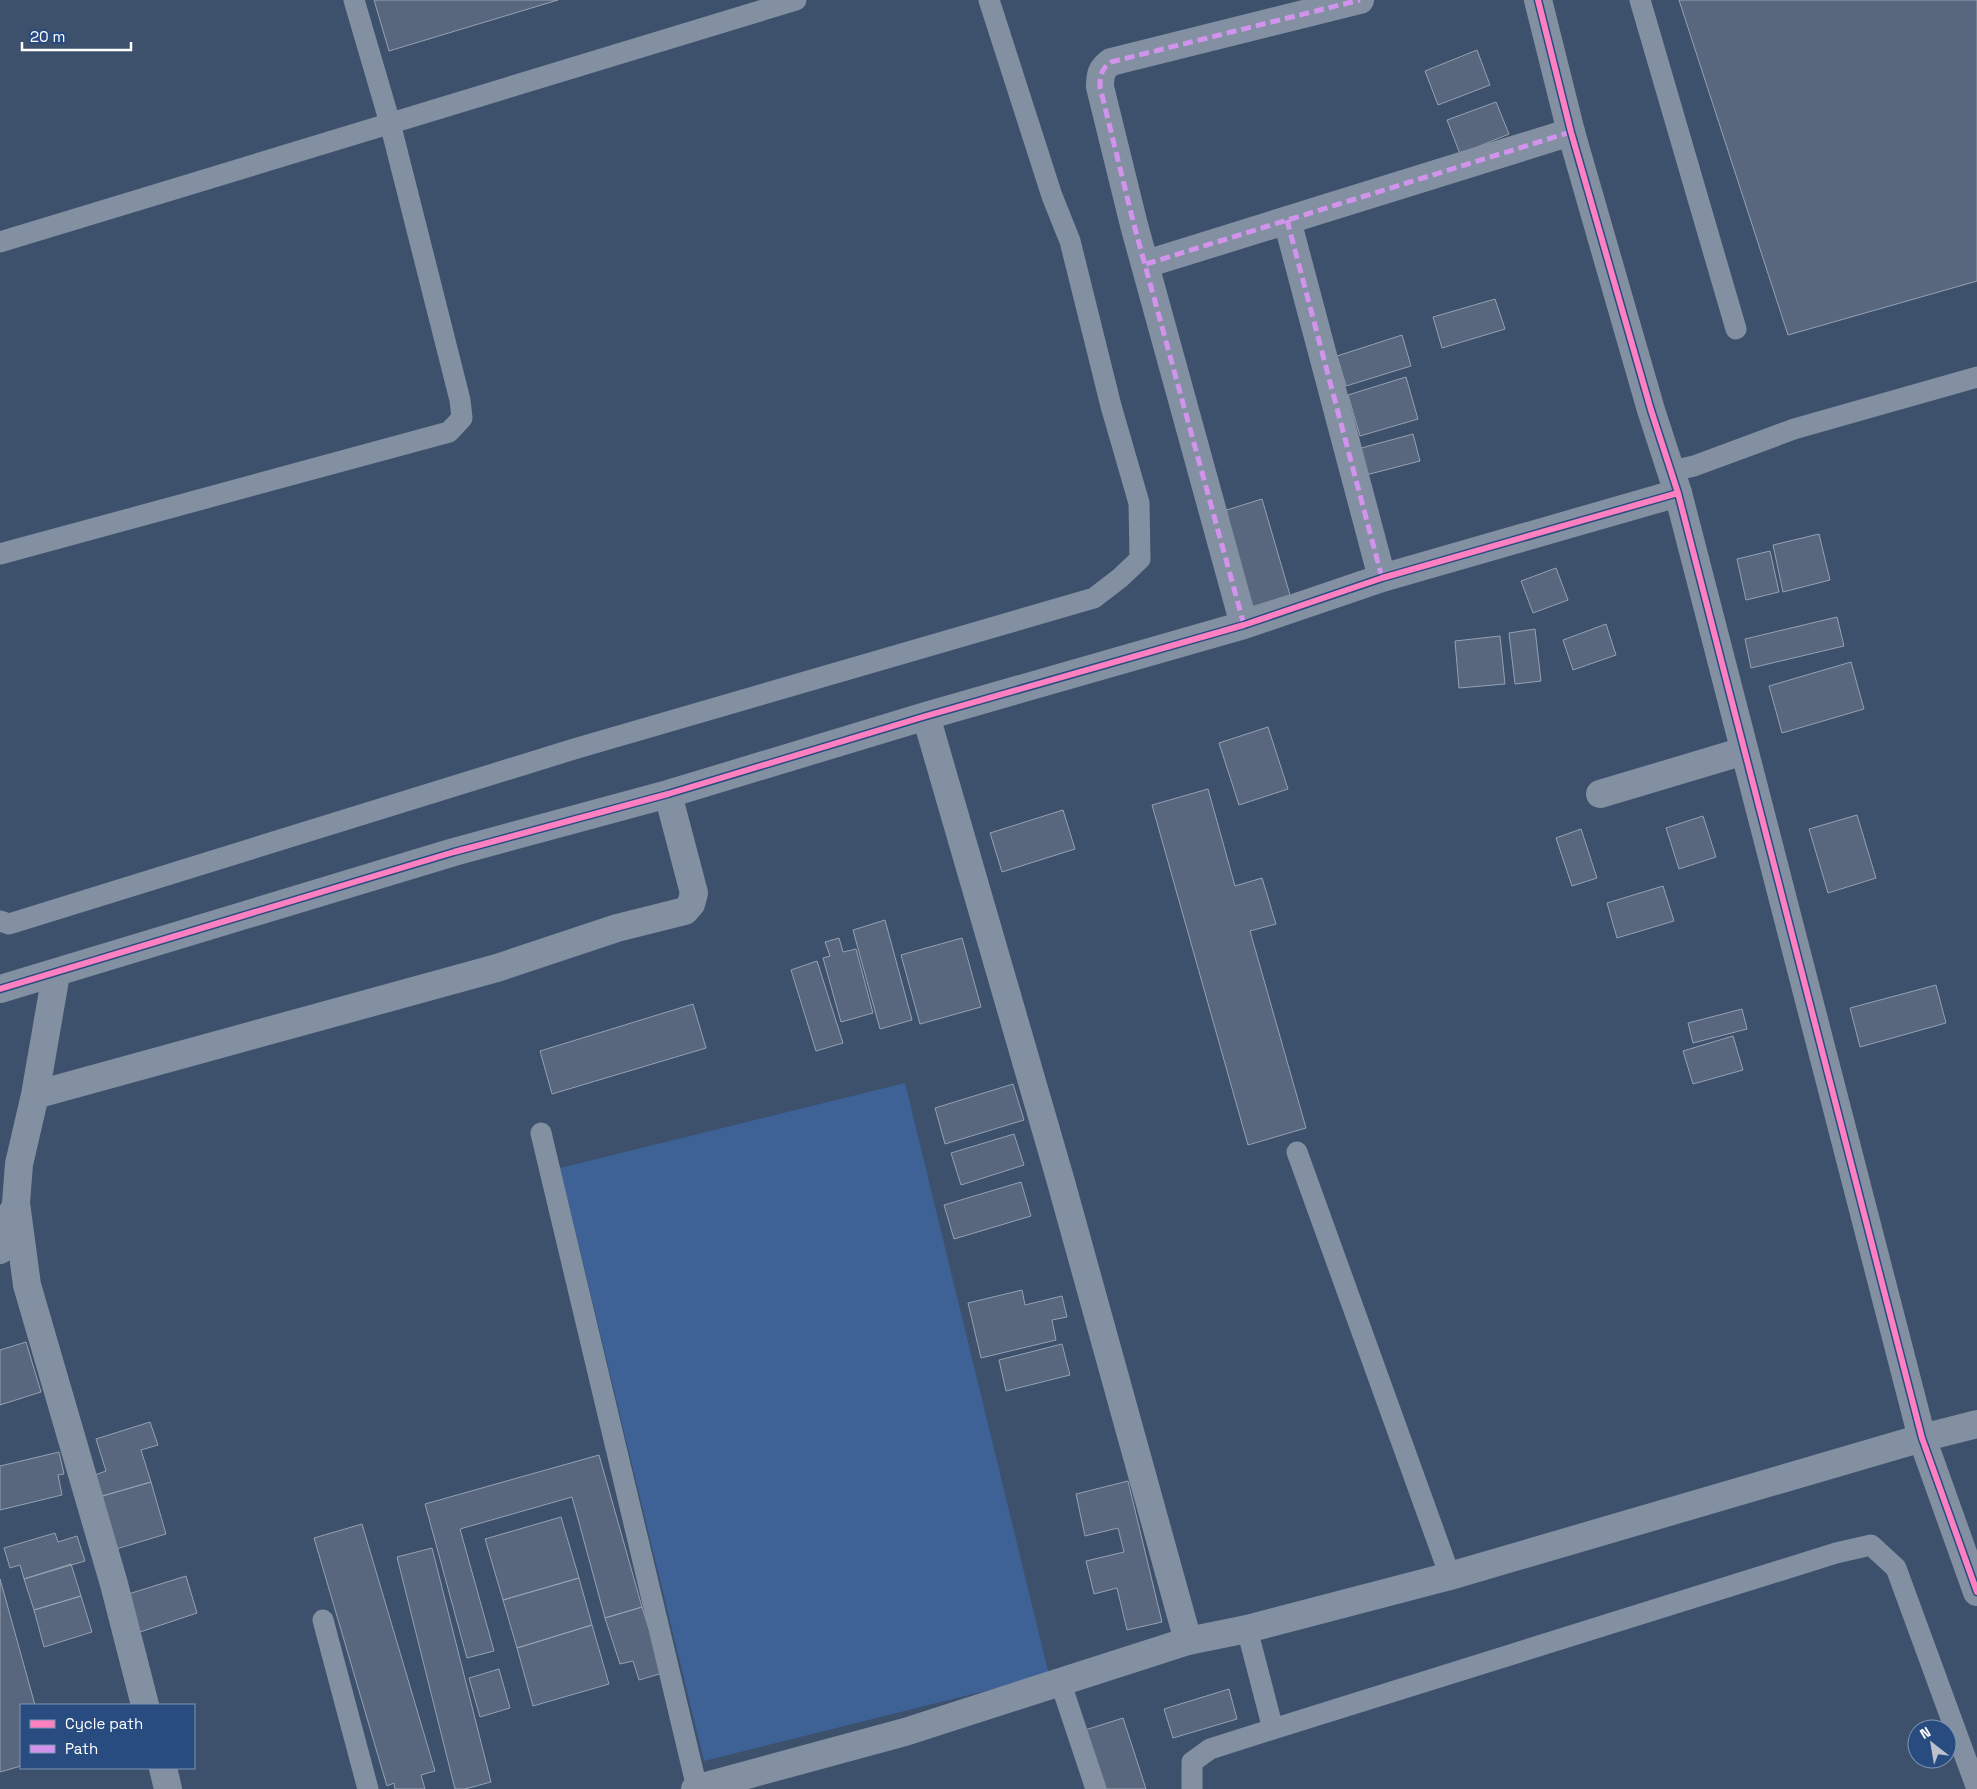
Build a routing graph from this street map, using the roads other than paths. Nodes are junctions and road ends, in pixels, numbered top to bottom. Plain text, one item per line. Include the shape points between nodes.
1 (354, 0) edge
2 (796, 0) edge
3 (989, 0) edge
4 (1360, 0) edge
5 (1538, 0) edge
6 (1640, 0) edge
7 (390, 123) junction
8 (1571, 132) junction
9 (1287, 220) junction
10 (0, 242) edge
11 (1146, 264) junction
12 (1736, 329) dead end
13 (1977, 377) edge
14 (1675, 482) junction
15 (0, 554) edge
16 (1382, 578) junction
17 (1244, 625) junction
18 (926, 716) junction
19 (1744, 751) junction
20 (668, 794) junction
21 (1600, 794) dead end
22 (0, 921) edge
23 (56, 974) junction
24 (0, 989) edge
25 (35, 1095) junction
26 (541, 1133) dead end
27 (1297, 1152) dead end
28 (16, 1202) junction
29 (0, 1250) edge
30 (1977, 1424) edge
31 (1922, 1438) junction
32 (1450, 1576) junction
33 (1977, 1592) edge
34 (323, 1620) dead end
35 (1247, 1629) junction
36 (1188, 1641) junction
37 (1060, 1681) junction
38 (145, 1704) edge
39 (1272, 1729) junction
40 (163, 1769) edge
41 (168, 1789) edge
42 (368, 1789) edge
43 (696, 1789) edge
44 (1096, 1789) edge
45 (1192, 1789) edge
46 (1977, 1789) edge

1 - 7 lane
2 - 7 lane
3 - 22 lane via 1052,196 1070,241 1139,503 1140,559 1120,578 1094,598 574,749 9,924
4 - 11 street via 1120,60 1104,67 1100,87
5 - 8 street
6 - 12 lane
7 - 10 lane
7 - 15 lane via 462,418 449,432
8 - 9 street
8 - 14 street
9 - 11 street
9 - 16 street
11 - 17 street
13 - 14 lane via 1794,429 1694,466
14 - 16 street
14 - 19 street
16 - 17 street
17 - 18 street
18 - 20 street
18 - 36 street via 1061,1182
19 - 21 street
19 - 31 street
20 - 23 street via 454,852
20 - 25 street via 694,893 691,904 684,910 617,928 497,968
23 - 24 street
23 - 25 street
25 - 28 street via 19,1164
26 - 43 lane
27 - 32 lane
28 - 29 street
28 - 38 street via 27,1286 114,1584
30 - 31 street
31 - 32 street
31 - 33 street
32 - 35 street
34 - 42 lane
35 - 36 street
35 - 39 lane
36 - 37 street
37 - 43 street via 905,1732
37 - 44 lane
39 - 45 lane via 1210,1749 1192,1762
39 - 46 lane via 1836,1553 1871,1545 1896,1568
40 - 41 street

